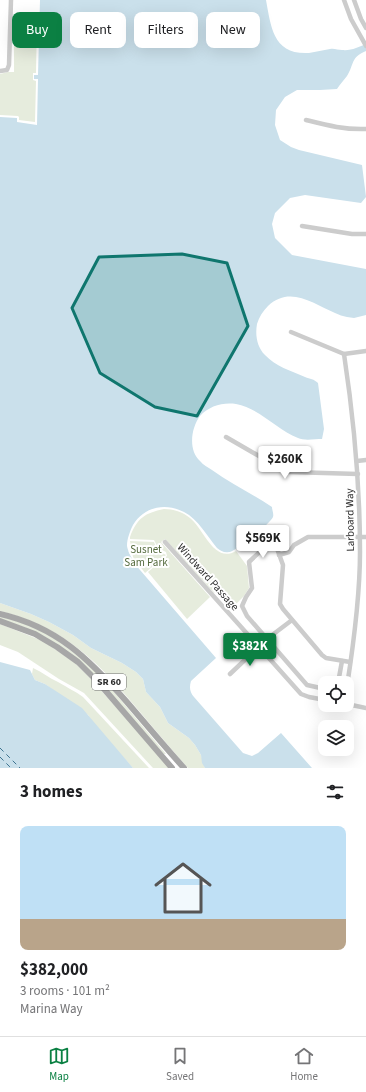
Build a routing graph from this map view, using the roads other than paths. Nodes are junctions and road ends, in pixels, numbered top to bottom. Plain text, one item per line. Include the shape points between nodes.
1 (11, 0) edge
2 (344, 0) edge
3 (354, 0) edge
4 (366, 28) edge
5 (365, 44) edge
6 (0, 71) edge
7 (306, 120) dead end
8 (366, 128) edge
9 (302, 226) dead end
10 (366, 234) edge
11 (291, 332) dead end
12 (366, 351) edge
13 (344, 354) junction
14 (226, 437) dead end
15 (366, 460) edge
16 (357, 461) junction
17 (358, 474) junction
18 (359, 537) junction
19 (366, 537) edge
20 (164, 542) dead end
21 (280, 555) junction
22 (0, 614) edge
23 (292, 620) junction
24 (0, 621) edge
25 (267, 639) junction
26 (258, 647) junction
27 (342, 661) junction
28 (350, 662) junction
29 (230, 674) dead end
30 (339, 676) edge
31 (348, 676) edge
32 (318, 687) edge
33 (318, 699) edge
34 (354, 705) edge
35 (366, 708) edge
36 (178, 761) junction
37 (172, 767) edge
38 (184, 768) edge

1 - 6 street via 9,65 7,70
2 - 5 street
3 - 4 street
7 - 8 street via 353,130
9 - 10 street
11 - 13 street
12 - 13 street
13 - 16 street, Larboard Way
14 - 17 street via 290,472
15 - 16 street
16 - 17 street, Larboard Way
17 - 18 street, Larboard Way via 362,506
18 - 19 street
18 - 21 street via 308,537 294,545 289,552
18 - 28 street, Larboard Way via 359,585
20 - 26 street, Windward Passage
21 - 23 street via 284,565 280,604
21 - 25 street via 276,543 270,542 249,562 252,588 242,606 247,616
22 - 36 main road, SR 60 via 39,627 85,657
23 - 25 street
23 - 27 street via 322,655
24 - 37 main road, SR 60 via 35,634 78,662
25 - 26 street
25 - 32 street via 307,685
26 - 29 street
26 - 33 street, Windward Passage via 301,694
27 - 28 street
27 - 30 street
28 - 31 street, Larboard Way
34 - 35 street
36 - 37 street
36 - 38 main road, SR 60

